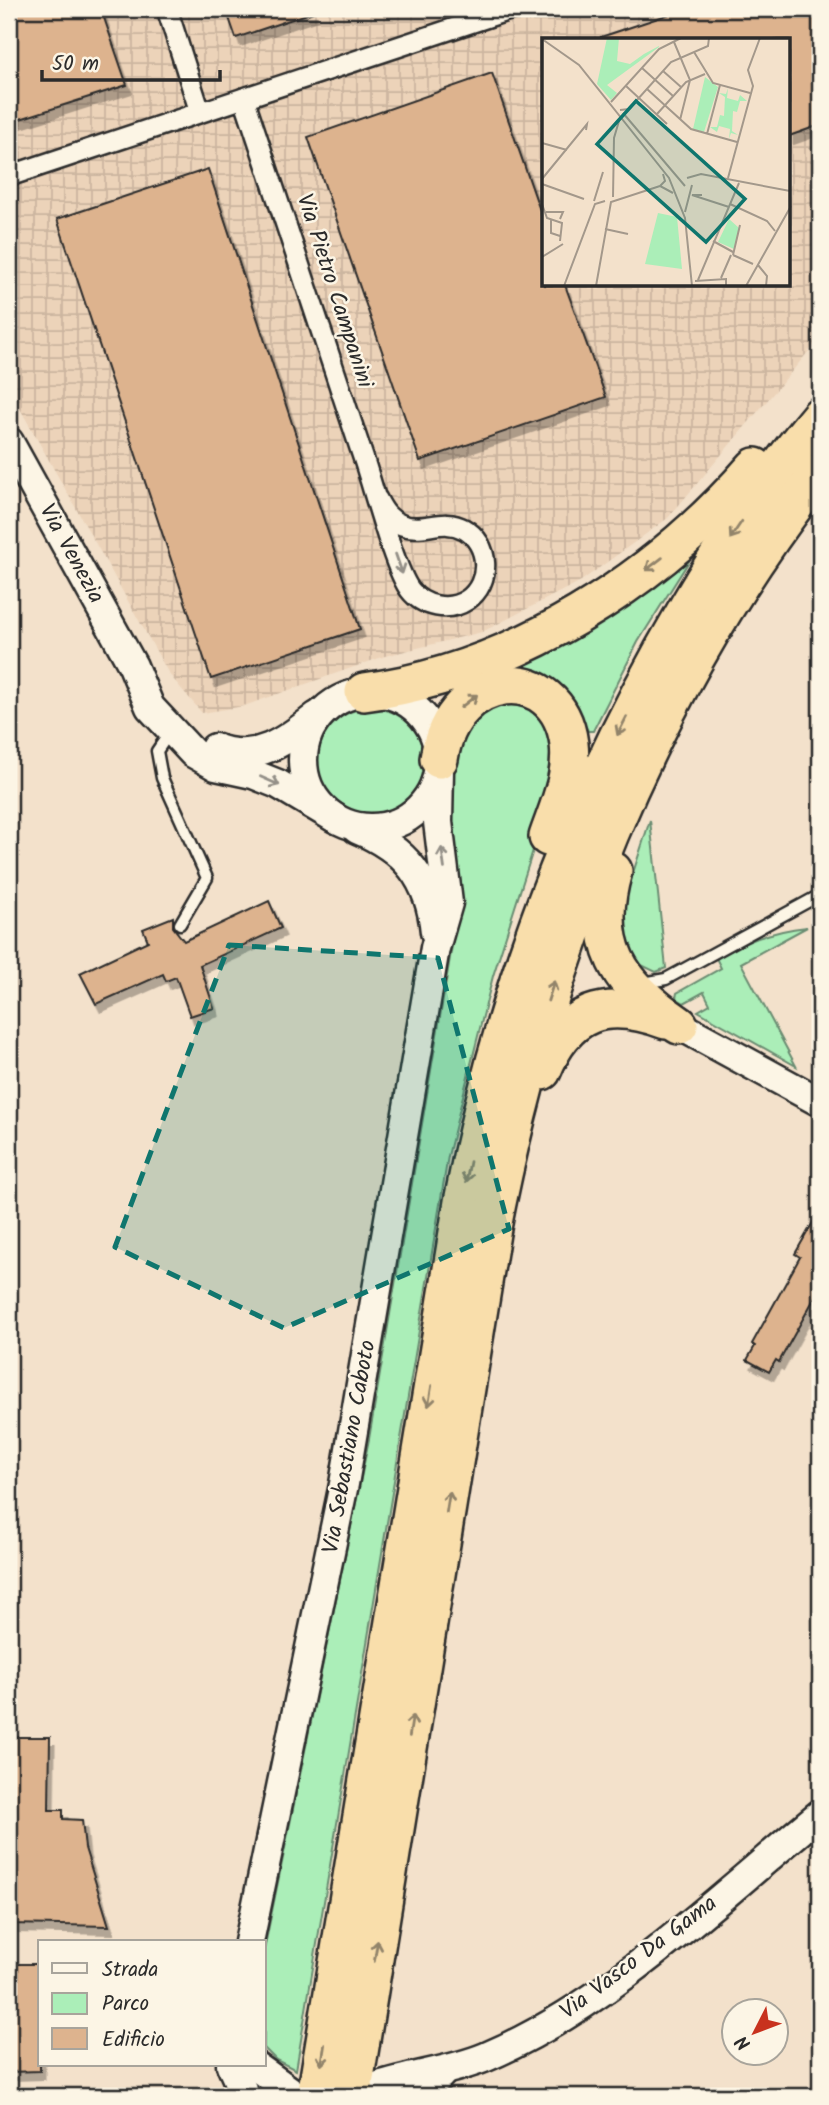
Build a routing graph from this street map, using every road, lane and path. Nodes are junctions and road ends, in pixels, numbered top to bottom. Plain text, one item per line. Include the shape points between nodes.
1 (167, 9) edge
2 (512, 9) edge
3 (244, 97) junction
4 (201, 112) junction
5 (9, 176) edge
6 (820, 393) edge
7 (820, 416) edge
8 (9, 442) edge
9 (820, 472) edge
10 (377, 499) junction
11 (717, 625) junction
12 (365, 692) junction
13 (324, 710) junction
14 (175, 727) junction
15 (439, 765) junction
16 (340, 821) junction
17 (820, 895) edge
18 (180, 924) dead end
19 (435, 948) junction
20 (619, 967) junction
21 (672, 976) junction
22 (664, 989) dead end
23 (671, 1013) junction
24 (820, 1102) edge
25 (480, 1118) junction
26 (483, 1285) junction
27 (820, 1814) edge
28 (249, 1940) edge
29 (347, 2016) junction
30 (231, 2066) edge
31 (256, 2066) edge
32 (442, 2073) junction
33 (366, 2091) edge
34 (305, 2094) edge
35 (245, 2096) edge
36 (421, 2096) edge

1 - 4 street
2 - 3 street
3 - 4 street
3 - 10 street, Via Pietro Campanini
4 - 5 street
6 -> 12 highway via 707,520 614,592 488,659 411,684
7 -> 25 highway via 723,549 621,727 539,918
8 - 14 street, Via Venezia via 133,666
9 - 11 highway
10 -> 10 street, Via Pietro Campanini via 409,589 418,598 443,607 468,599 477,590 485,565 476,539 452,524 405,526 393,520
11 - 20 highway via 613,872 604,925
26 -> 11 highway via 512,1133 571,934 631,789
12 - 13 street, Via Venezia
12 - 15 street via 397,697 416,709 435,737
13 - 14 street, Via Venezia via 278,745 251,754 213,747
13 - 16 street via 306,738 303,772 318,803
14 -> 16 street, Via Venezia via 193,753 209,763 262,777
14 - 18 lane via 157,751 162,778 207,878
15 - 16 street, Via Venezia via 426,801 400,822 367,829
19 -> 15 street, Via Sebastiano Caboto via 447,903 437,803
15 -> 25 highway via 444,734 463,704 482,691 506,686 531,690 554,706 569,746 566,782 496,1000
16 - 19 street, Via Sebastiano Caboto via 387,844 418,873 429,898
17 - 21 lane
19 - 28 street, Via Sebastiano Caboto via 344,1484
20 - 21 lane via 641,983
20 - 23 highway via 648,1001
21 - 22 lane
23 - 24 street
23 - 26 highway via 601,1010 581,1018 558,1040 535,1094
25 -> 29 highway via 442,1323
29 -> 26 highway
27 - 32 street, Via Vasco Da Gama via 590,2000 507,2047
29 - 33 highway
29 -> 34 highway
30 - 35 street
31 - 34 street
32 - 33 street via 416,2074
32 - 36 street

